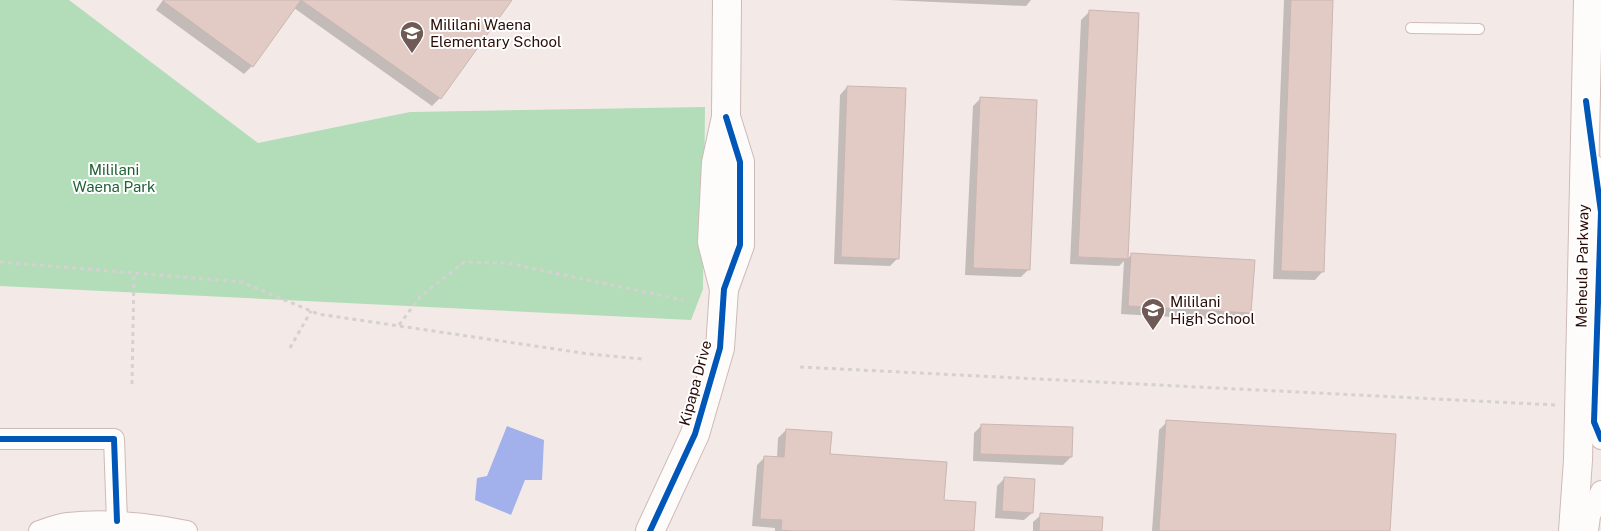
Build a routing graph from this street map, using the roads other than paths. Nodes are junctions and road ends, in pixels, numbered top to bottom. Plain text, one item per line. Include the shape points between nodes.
1 (727, 0) edge
2 (1588, 0) edge
3 (1411, 28) dead end
4 (1480, 29) dead end
5 (1586, 101) junction
6 (0, 439) edge
7 (1601, 439) edge
8 (1601, 491) edge
9 (118, 521) junction
10 (39, 531) edge
11 (187, 531) edge
12 (650, 531) edge
13 (1573, 531) edge
14 (1588, 531) edge

1 - 12 street, Kipapa Drive via 726,117 716,163 712,242 724,289 720,348 695,434
2 - 5 street, Meheula Parkway
3 - 4 lane
5 - 7 street via 1600,212 1594,422
5 - 13 street, Meheula Parkway via 1578,460
6 - 9 street via 114,439
8 - 14 street via 1590,516
9 - 10 street via 67,523
9 - 11 street

